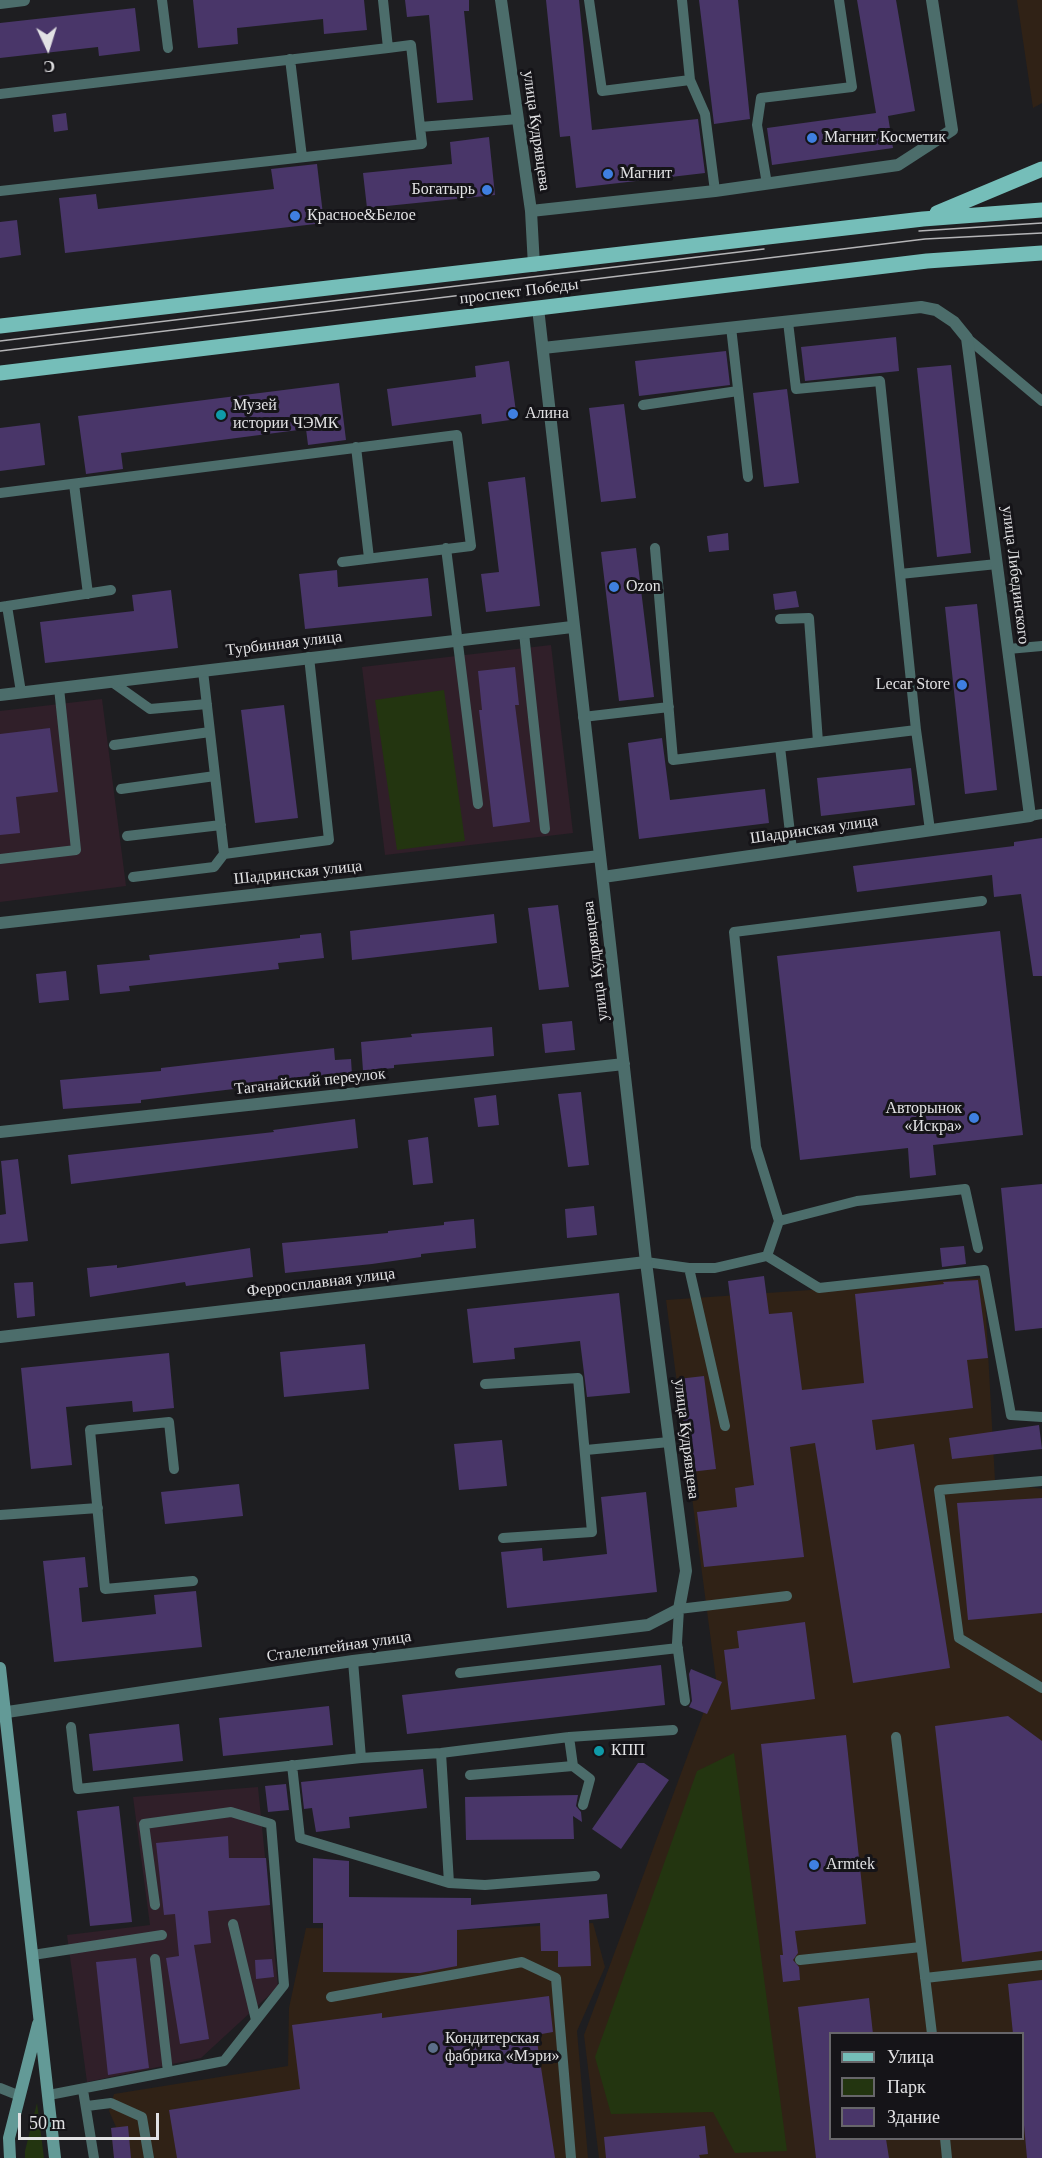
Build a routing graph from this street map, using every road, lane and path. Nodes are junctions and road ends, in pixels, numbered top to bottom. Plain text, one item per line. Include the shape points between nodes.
1 (24, 0) edge
2 (162, 0) edge
3 (383, 0) edge
4 (501, 0) edge
5 (589, 0) edge
6 (682, 0) edge
7 (839, 0) edge
8 (932, 0) edge
9 (0, 3) edge
10 (168, 48) dead end
11 (388, 48) junction
12 (290, 59) junction
13 (690, 80) junction
14 (0, 94) edge
15 (518, 119) junction
16 (420, 127) junction
17 (302, 157) junction
18 (1042, 169) edge
19 (767, 183) junction
20 (0, 191) edge
21 (715, 191) junction
22 (1042, 210) edge
23 (531, 211) junction
24 (923, 219) junction
25 (1042, 253) edge
26 (534, 266) junction
27 (538, 308) junction
28 (788, 322) junction
29 (0, 326) edge
30 (731, 327) junction
31 (967, 338) junction
32 (543, 348) junction
33 (0, 373) edge
34 (738, 391) junction
35 (1042, 401) edge
36 (643, 405) dead end
37 (356, 447) junction
38 (748, 477) dead end
39 (74, 484) junction
40 (0, 493) edge
41 (446, 548) junction
42 (655, 548) dead end
43 (369, 558) junction
44 (342, 562) dead end
45 (997, 564) junction
46 (900, 574) junction
47 (111, 590) dead end
48 (88, 594) junction
49 (4, 606) edge
50 (780, 619) dead end
51 (572, 627) junction
52 (524, 633) junction
53 (458, 640) junction
54 (1042, 646) edge
55 (1008, 649) junction
56 (309, 657) junction
57 (203, 671) junction
58 (112, 682) junction
59 (59, 688) junction
60 (21, 692) junction
61 (0, 695) edge
62 (207, 704) junction
63 (669, 707) junction
64 (583, 717) junction
65 (916, 730) junction
66 (210, 732) junction
67 (818, 742) junction
68 (114, 745) dead end
69 (780, 747) junction
70 (215, 776) junction
71 (121, 789) dead end
72 (478, 804) dead end
73 (1036, 815) edge
74 (221, 825) junction
75 (546, 829) dead end
76 (930, 830) junction
77 (127, 836) dead end
78 (792, 850) junction
79 (224, 854) junction
80 (600, 856) junction
81 (0, 859) edge
82 (133, 877) dead end
83 (603, 878) junction
84 (982, 902) dead end
85 (0, 923) edge
86 (624, 1064) junction
87 (0, 1132) edge
88 (779, 1221) junction
89 (978, 1248) dead end
90 (767, 1256) junction
91 (646, 1262) junction
92 (689, 1268) junction
93 (0, 1337) edge
94 (485, 1384) dead end
95 (1042, 1417) edge
96 (724, 1426) dead end
97 (669, 1442) junction
98 (586, 1450) junction
99 (174, 1469) dead end
100 (1042, 1480) edge
101 (98, 1508) junction
102 (0, 1515) edge
103 (503, 1538) dead end
104 (193, 1581) dead end
105 (787, 1596) dead end
106 (679, 1609) junction
107 (678, 1648) junction
108 (353, 1661) junction
109 (0, 1668) edge
110 (460, 1673) dead end
111 (1042, 1688) edge
112 (685, 1701) dead end
113 (3, 1712) edge
114 (71, 1727) dead end
115 (673, 1730) dead end
116 (8, 1733) junction
117 (569, 1737) junction
118 (896, 1737) dead end
119 (0, 1745) edge
120 (441, 1753) junction
121 (361, 1758) junction
122 (292, 1766) junction
123 (573, 1766) junction
124 (470, 1775) dead end
125 (583, 1805) dead end
126 (595, 1876) dead end
127 (449, 1883) junction
128 (155, 1905) dead end
129 (233, 1924) dead end
130 (162, 1935) dead end
131 (921, 1947) junction
132 (33, 1955) junction
133 (155, 1959) dead end
134 (800, 1960) dead end
135 (1042, 1965) edge
136 (925, 1978) junction
137 (331, 1997) dead end
138 (40, 2017) junction
139 (256, 2020) junction
140 (932, 2032) edge
141 (168, 2072) junction
142 (0, 2088) edge
143 (83, 2090) junction
144 (49, 2095) junction
145 (20, 2096) junction
146 (87, 2106) junction
147 (945, 2140) edge
148 (10, 2158) edge
149 (56, 2158) edge
150 (94, 2158) edge
151 (149, 2158) edge
152 (571, 2158) edge
153 (947, 2158) edge

1 - 9 street
2 - 10 lane
3 - 11 lane
4 - 15 street, улица Кудрявцева
5 - 13 lane via 602,91
6 - 13 lane
7 - 19 lane via 852,87 761,98 757,125
8 - 19 street via 952,130 898,165
11 - 12 lane
11 - 16 lane via 411,45
12 - 14 lane
12 - 17 lane
13 - 21 lane via 705,114
15 - 16 lane
15 - 23 street, улица Кудрявцева
16 - 17 lane via 422,144
17 - 20 lane
18 - 24 main road
19 - 21 street
21 - 23 street
22 - 24 main road, проспект Победы
23 - 26 street, улица Кудрявцева
24 - 26 main road, проспект Победы
25 - 27 main road, проспект Победы via 927,261
26 - 29 main road, проспект Победы
27 - 32 street, улица Кудрявцева
27 - 33 main road, проспект Победы
28 - 30 street
28 - 31 street via 921,307 936,310 954,322
28 - 46 lane via 796,389 880,381
30 - 32 street
30 - 34 lane
31 - 35 lane
31 - 45 street, улица Либединского
32 - 51 street, улица Кудрявцева
34 - 36 lane
34 - 38 lane
37 - 39 lane
37 - 41 lane via 457,435 471,546
37 - 43 lane
39 - 40 lane
39 - 48 lane
41 - 43 lane
41 - 53 lane
42 - 63 lane
43 - 44 lane
45 - 46 lane
45 - 55 street, улица Либединского
46 - 65 lane
47 - 48 lane
48 - 49 lane
49 - 60 lane
50 - 67 lane via 809,618
51 - 52 street, Турбинная улица
51 - 64 street, улица Кудрявцева
52 - 53 street, Турбинная улица
52 - 75 lane
53 - 56 street, Турбинная улица
53 - 72 lane
54 - 55 lane
55 - 73 street, улица Либединского
56 - 57 street, Турбинная улица
56 - 79 lane via 329,840
57 - 58 street, Турбинная улица
57 - 62 lane
58 - 59 street, Турбинная улица
58 - 62 lane via 150,709
59 - 60 street, Турбинная улица
59 - 81 lane via 76,850
60 - 61 street, Турбинная улица
62 - 66 lane
63 - 64 lane
63 - 69 lane via 673,760
64 - 80 street, улица Кудрявцева
65 - 67 lane
65 - 76 lane
66 - 68 lane
66 - 70 lane
67 - 69 lane
69 - 78 lane
70 - 71 lane
70 - 74 lane
73 - 76 street, Шадринская улица
74 - 77 lane
74 - 79 lane
76 - 78 street, Шадринская улица
78 - 83 street, Шадринская улица
79 - 82 lane via 214,867
80 - 83 street, улица Кудрявцева
80 - 85 street, Шадринская улица
83 - 86 street, улица Кудрявцева
84 - 88 lane via 734,932 756,1147
86 - 87 street, Таганайский переулок
86 - 91 street, улица Кудрявцева
88 - 89 lane via 857,1201 964,1189
88 - 90 lane
90 - 92 lane via 724,1266
90 - 95 lane via 819,1288 984,1270 1011,1415
91 - 92 lane
91 - 93 street, Ферросплавная улица
91 - 97 street, улица Кудрявцева
92 - 96 lane
94 - 98 lane via 578,1378
97 - 98 lane
97 - 106 street, улица Кудрявцева via 686,1571
98 - 103 lane via 592,1532
99 - 101 lane via 169,1422 90,1430
100 - 111 lane via 939,1490 959,1638
101 - 102 lane
101 - 104 lane via 105,1589
105 - 106 lane
106 - 107 lane
106 - 108 street, Сталелитейная улица via 648,1624
107 - 110 lane
107 - 112 lane
108 - 113 street, Сталелитейная улица
108 - 121 lane
109 - 113 street
113 - 116 street
114 - 122 lane via 78,1789
115 - 117 lane
116 - 119 lane
116 - 132 street
117 - 120 lane
117 - 123 lane
118 - 131 lane
120 - 121 lane
120 - 127 lane
121 - 122 lane
122 - 127 lane via 300,1838
123 - 124 lane
123 - 125 lane via 590,1779
126 - 127 lane via 485,1885
128 - 139 lane via 144,1824 231,1812 272,1824 284,1985
129 - 139 lane
130 - 132 lane
131 - 134 lane
131 - 136 lane
132 - 138 street
133 - 141 lane
135 - 136 lane
136 - 140 lane
137 - 152 lane via 522,1962 556,1978
138 - 144 street
138 - 145 street
139 - 141 lane via 224,2061
141 - 143 lane
142 - 145 lane
143 - 144 lane
143 - 146 lane
144 - 149 street
145 - 148 street via 9,2138
146 - 150 lane
146 - 151 lane via 111,2103 142,2117
147 - 153 lane

